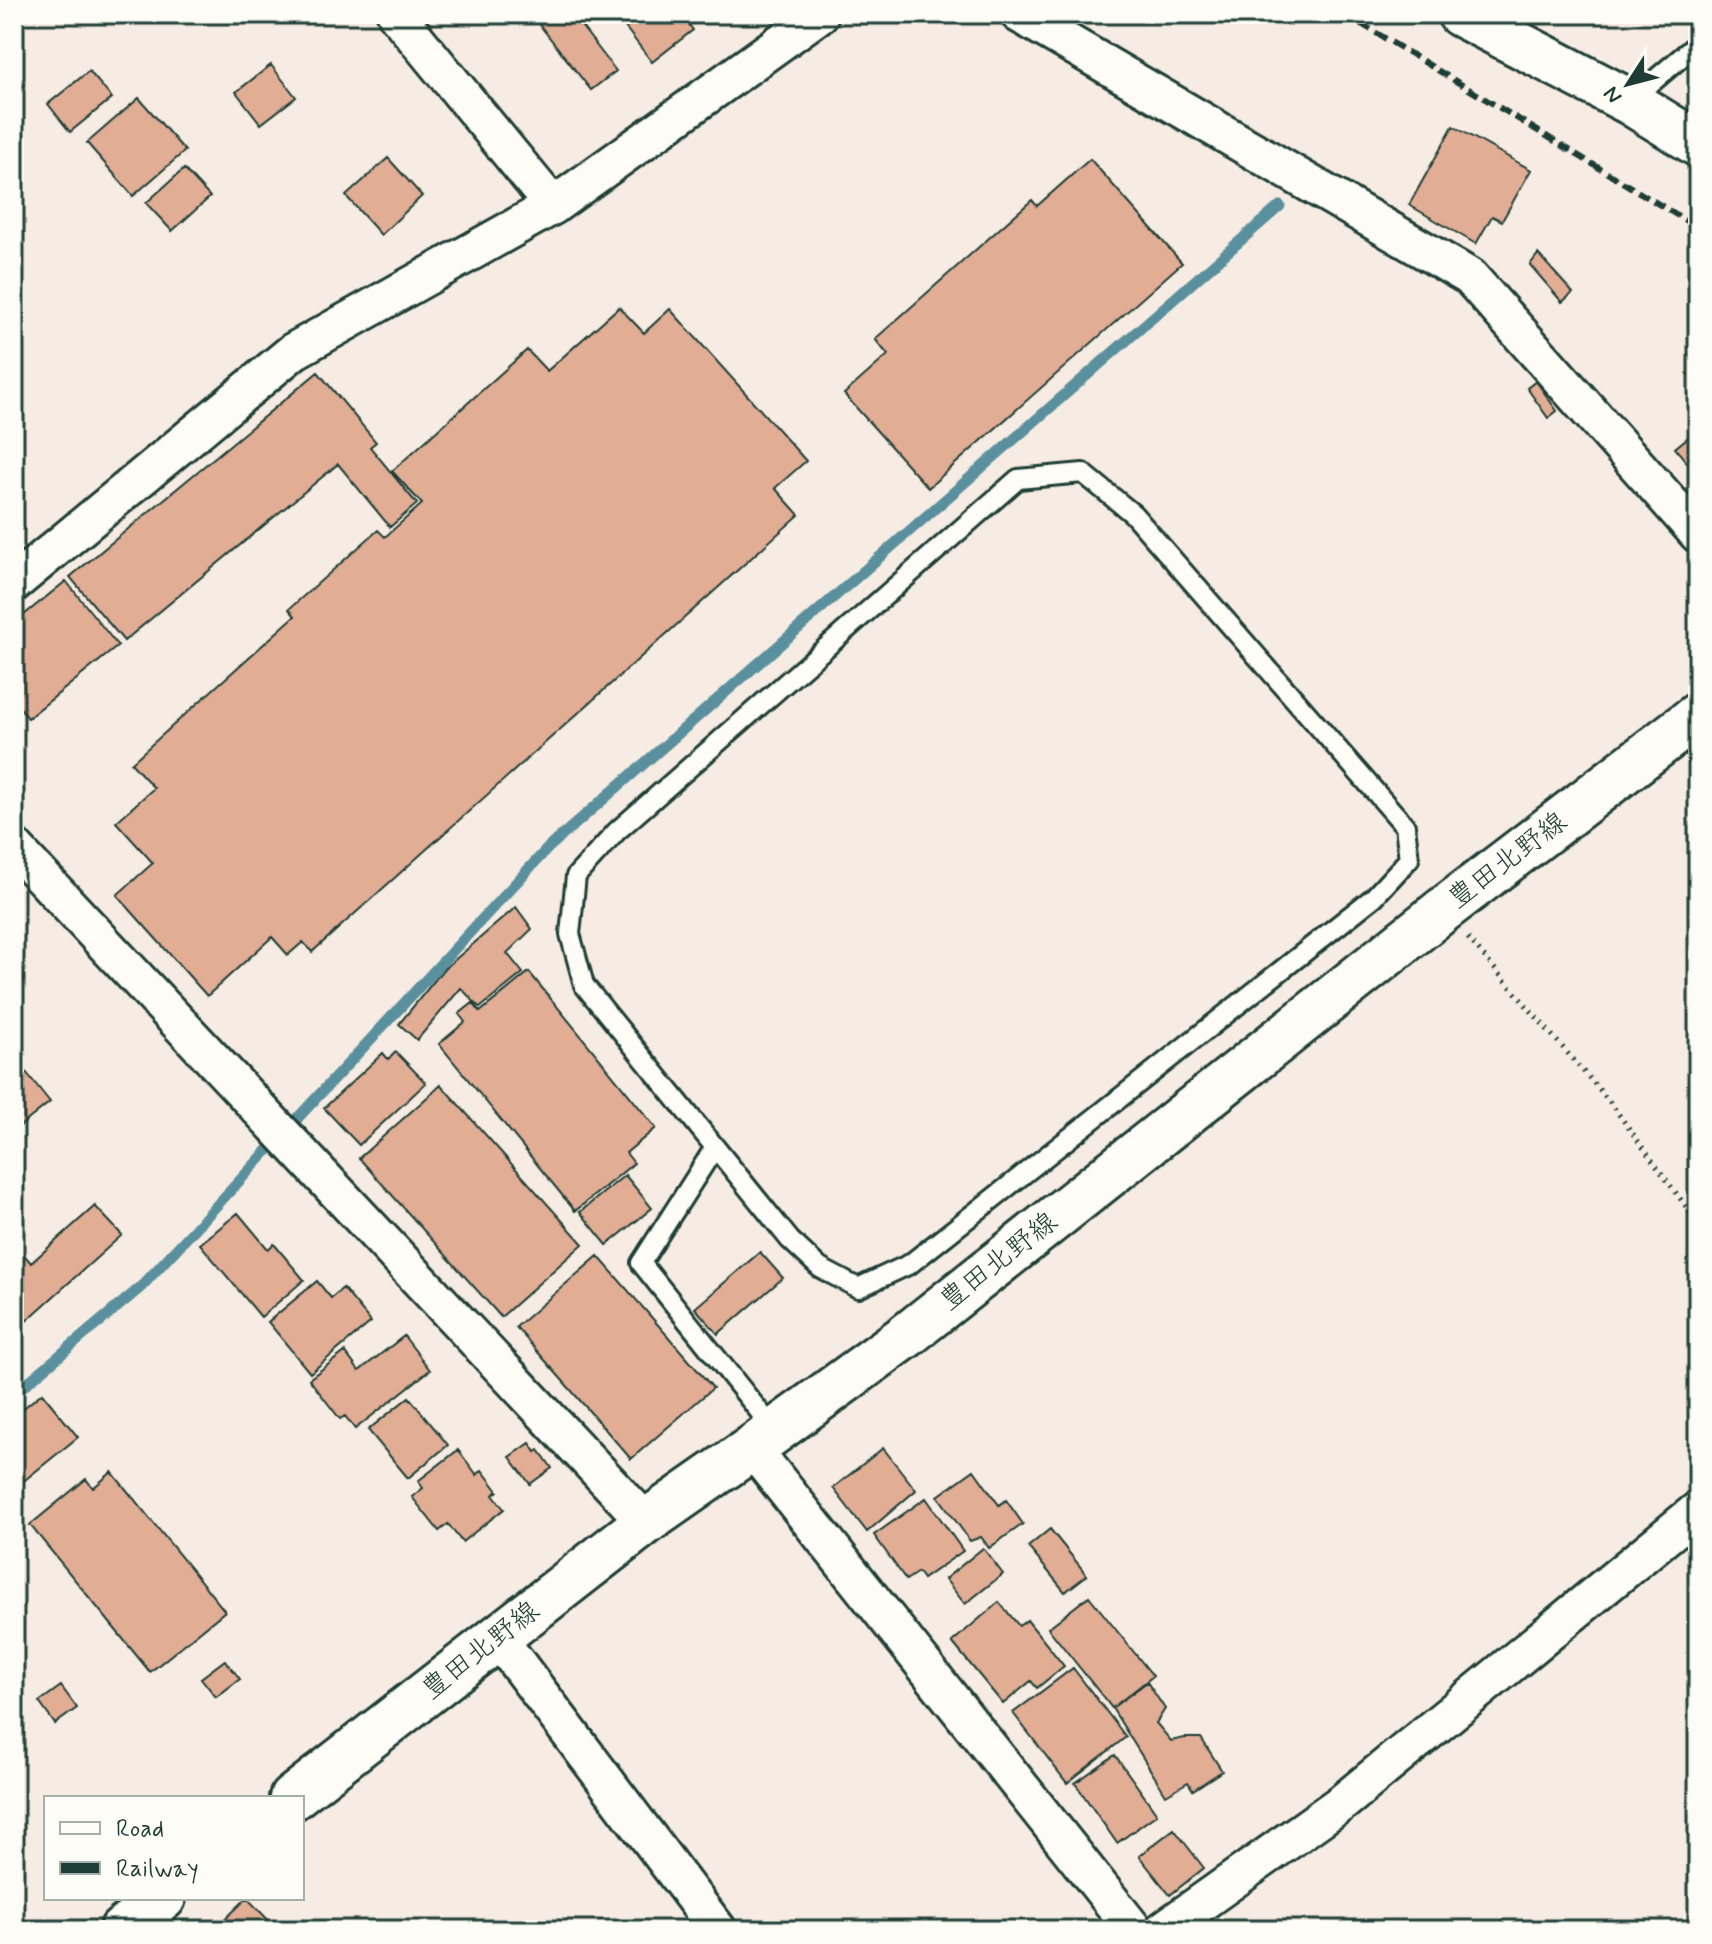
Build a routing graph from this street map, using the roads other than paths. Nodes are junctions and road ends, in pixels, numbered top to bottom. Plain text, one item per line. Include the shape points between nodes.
1 (396, 14) edge
2 (820, 14) edge
3 (1019, 14) edge
4 (1460, 14) edge
5 (1698, 43) edge
6 (1630, 102) junction
7 (1698, 144) edge
8 (553, 206) junction
9 (1698, 534) edge
10 (14, 583) edge
11 (1698, 715) edge
12 (14, 847) edge
13 (715, 1147) junction
14 (764, 1440) junction
15 (1698, 1510) edge
16 (646, 1522) junction
17 (498, 1638) junction
18 (295, 1796) edge
19 (160, 1900) edge
20 (122, 1930) edge
21 (718, 1930) edge
22 (1134, 1930) edge
23 (1163, 1930) edge

1 - 8 street
2 - 8 street
3 - 9 street via 1470,277
4 - 6 main road
5 - 6 lane
6 - 7 main road
8 - 10 street via 294,351
11 - 14 main road, 豊田北野線 via 906,1336
12 - 16 street
13 - 13 lane via 584,985 570,934 576,876 617,831 1018,479 1083,473 1133,514 1405,826 1409,859 1374,897 910,1264 858,1288 820,1268 790,1240
13 - 14 lane via 641,1263
14 - 16 main road, 豊田北野線
14 - 22 street
15 - 23 street via 1343,1802
16 - 17 main road, 豊田北野線
17 - 18 main road, 豊田北野線
17 - 21 street
19 - 20 main road

